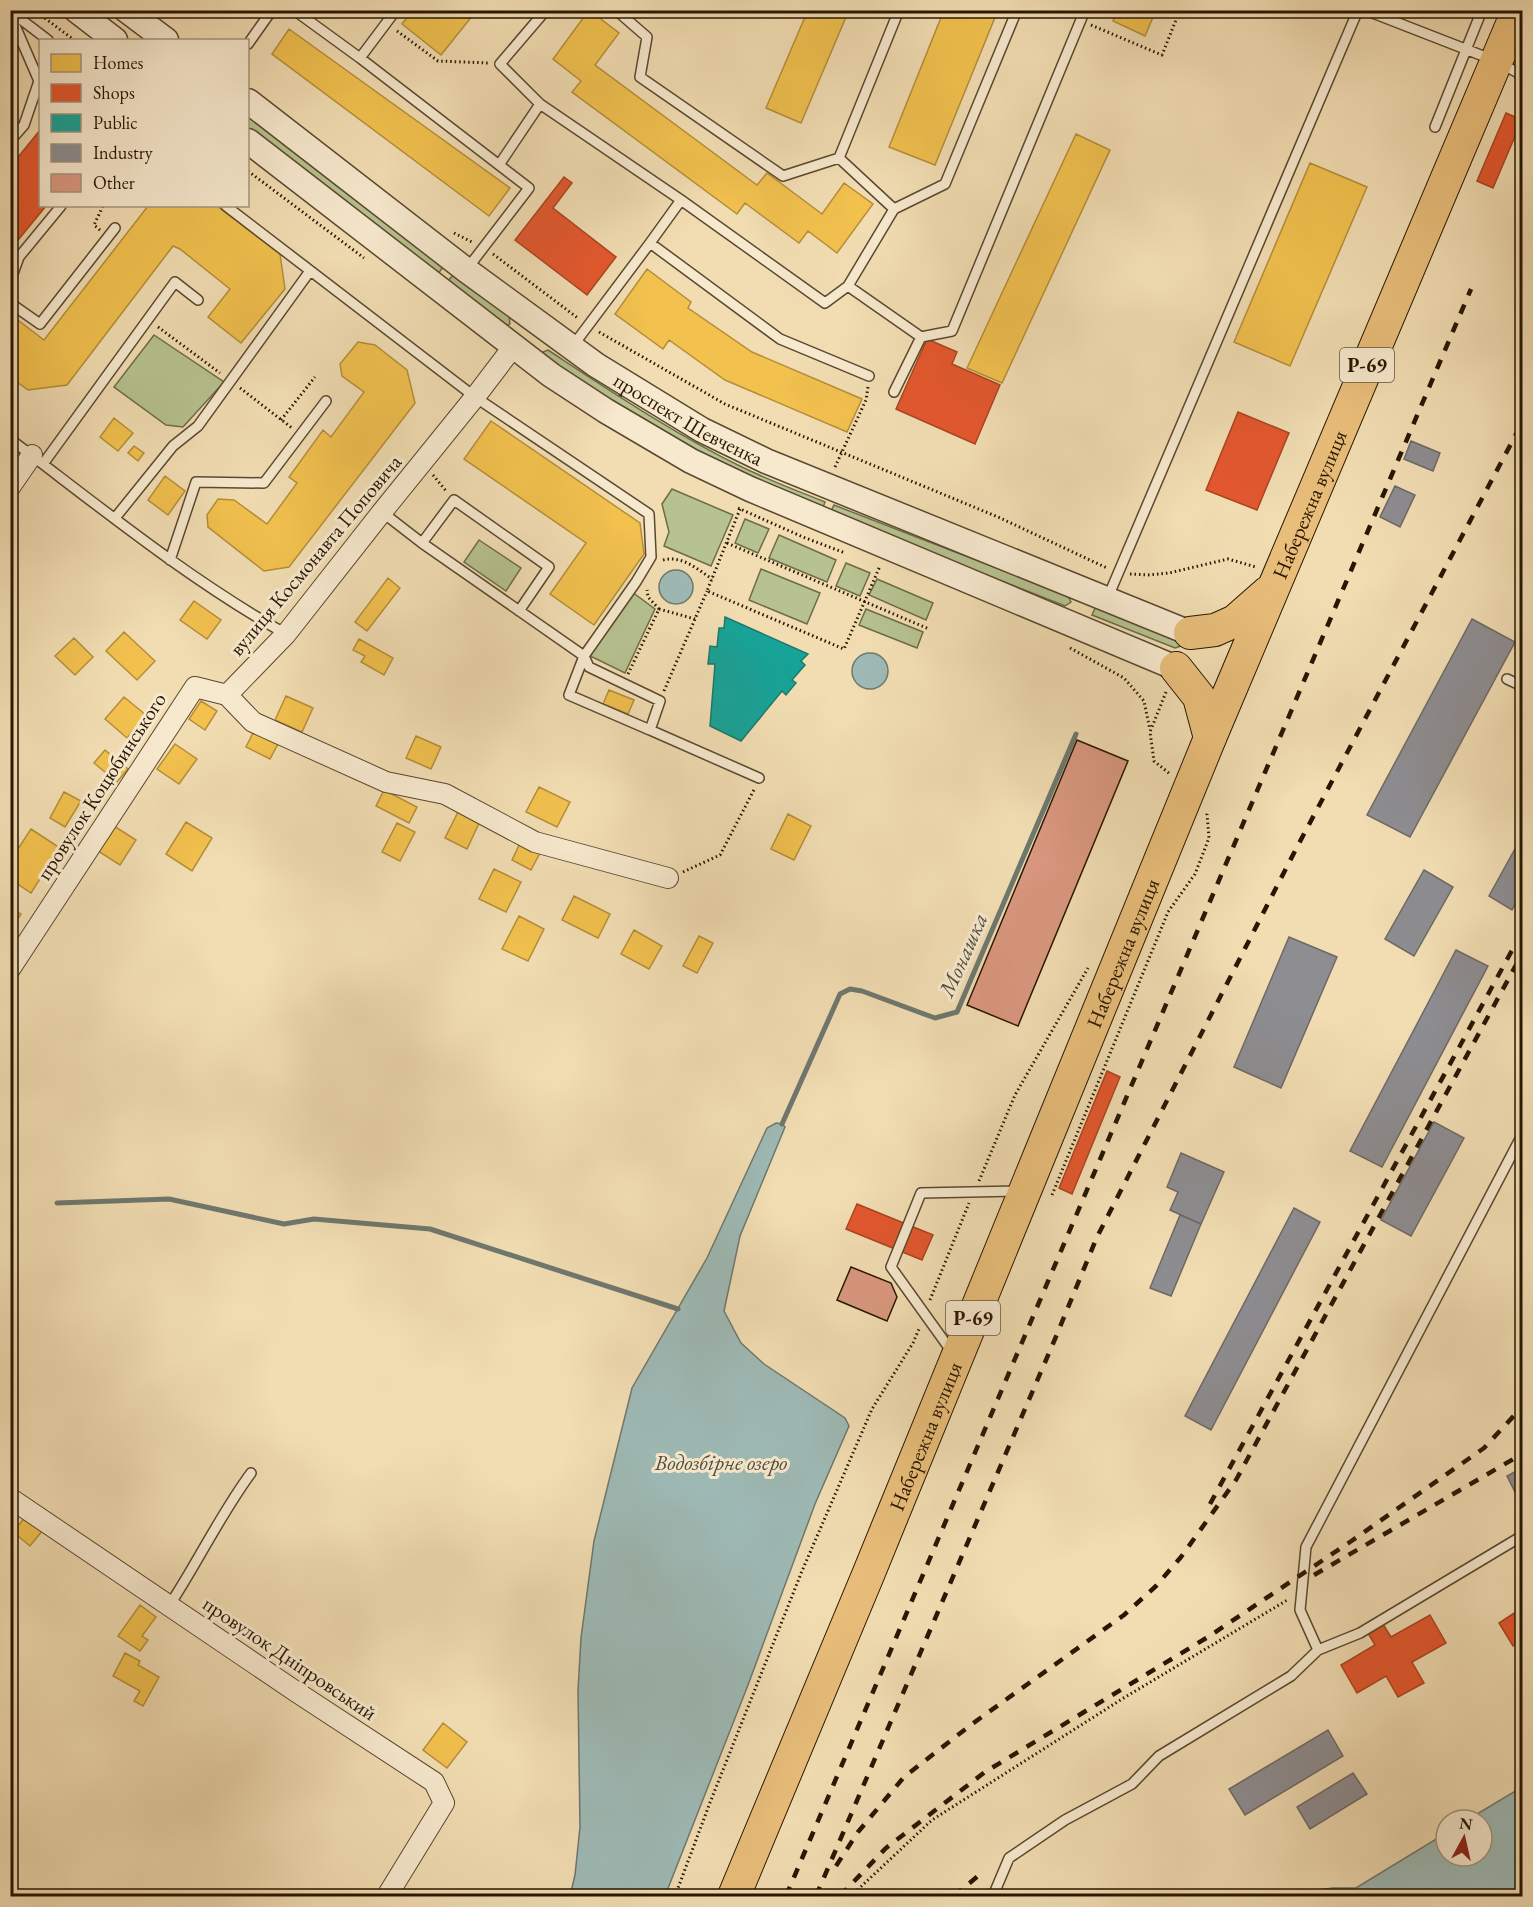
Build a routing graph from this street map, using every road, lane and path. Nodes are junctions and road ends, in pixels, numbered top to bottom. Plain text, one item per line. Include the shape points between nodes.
1 (34, 10) edge
2 (76, 10) edge
3 (126, 10) edge
4 (273, 10) edge
5 (294, 10) edge
6 (396, 10) edge
7 (546, 10) edge
8 (616, 10) edge
9 (899, 10) edge
10 (1017, 10) edge
11 (1085, 10) edge
12 (1180, 10) edge
13 (1358, 10) edge
14 (1365, 10) edge
15 (1482, 10) edge
16 (1518, 10) edge
17 (10, 13) edge
18 (1081, 21) junction
19 (386, 23) junction
20 (47, 39) edge
21 (73, 39) edge
22 (114, 39) edge
23 (165, 39) edge
24 (249, 43) edge
25 (1466, 49) junction
26 (360, 58) junction
27 (500, 64) junction
28 (1509, 68) edge
29 (249, 102) edge
30 (540, 104) junction
31 (1435, 127) dead end
32 (10, 141) edge
33 (249, 142) edge
34 (839, 158) junction
35 (499, 165) junction
36 (681, 200) junction
37 (60, 207) edge
38 (103, 207) edge
39 (227, 207) edge
40 (894, 209) junction
41 (94, 225) dead end
42 (115, 228) dead end
43 (453, 233) dead end
44 (650, 243) junction
45 (485, 248) junction
46 (466, 270) junction
47 (310, 271) junction
48 (10, 282) edge
49 (848, 286) junction
50 (198, 300) dead end
51 (10, 303) edge
52 (531, 320) junction
53 (157, 326) dead end
54 (589, 326) junction
55 (921, 337) junction
56 (172, 338) dead end
57 (513, 347) junction
58 (571, 348) junction
59 (869, 376) joint
60 (315, 377) dead end
61 (894, 392) dead end
62 (475, 397) junction
63 (326, 401) dead end
64 (294, 430) dead end
65 (10, 439) edge
66 (842, 453) junction
67 (38, 460) junction
68 (422, 463) junction
69 (10, 487) edge
70 (454, 500) junction
71 (740, 509) dead end
72 (382, 512) junction
73 (998, 516) dead end
74 (115, 518) junction
75 (422, 543) junction
76 (727, 543) junction
77 (170, 560) junction
78 (659, 561) dead end
79 (880, 566) dead end
80 (712, 579) junction
81 (646, 584) dead end
82 (1273, 588) junction
83 (707, 591) junction
84 (1097, 595) junction
85 (864, 601) junction
86 (659, 609) junction
87 (519, 611) junction
88 (695, 619) junction
89 (1073, 623) junction
90 (929, 629) dead end
91 (1190, 633) junction
92 (286, 634) junction
93 (584, 656) junction
94 (1239, 669) junction
95 (1172, 676) junction
96 (1507, 679) dead end
97 (623, 683) junction
98 (1522, 686) edge
99 (227, 695) junction
100 (660, 701) junction
101 (650, 730) junction
102 (1210, 738) junction
103 (1173, 776) dead end
104 (759, 778) joint
105 (1211, 803) dead end
106 (668, 878) joint
107 (1092, 961) dead end
108 (10, 969) edge
109 (1522, 1135) edge
110 (974, 1192) junction
111 (1038, 1193) junction
112 (925, 1314) junction
113 (956, 1358) junction
114 (251, 1473) dead end
115 (10, 1498) edge
116 (1522, 1536) edge
117 (1301, 1592) junction
118 (169, 1606) junction
119 (1318, 1650) junction
120 (387, 1896) edge
121 (675, 1896) edge
122 (734, 1896) edge
123 (851, 1896) edge
124 (993, 1896) edge

1 - 21 path
2 - 22 street
3 - 23 street
4 - 24 lane
5 - 26 lane
6 - 19 lane
7 - 27 lane
8 - 34 lane via 647,37 640,77 783,176
9 - 34 lane
10 - 40 lane via 945,184
11 - 18 lane
12 - 18 path via 1162,55
13 - 84 lane
14 - 25 lane
15 - 25 lane
16 - 28 main road, Набережна вулиця / Р-69
17 - 20 lane
17 - 32 lane via 39,81 24,125
18 - 55 lane via 952,331
19 - 26 lane
19 - 27 path via 438,60
25 - 28 lane
25 - 31 lane
26 - 35 lane
27 - 30 lane
28 - 82 main road, Набережна вулиця / Р-69
29 - 46 street, проспект Шевченка
30 - 35 lane
30 - 36 lane
33 - 57 street, проспект Шевченка
34 - 40 lane
35 - 45 lane via 529,188
36 - 44 lane
36 - 49 lane via 825,303
37 - 48 lane via 19,257
38 - 41 path
39 - 47 lane
40 - 49 lane
42 - 51 lane via 40,324
43 - 45 path
44 - 54 lane
44 - 59 lane via 780,339
45 - 46 lane
45 - 54 path
46 - 52 street, проспект Шевченка
47 - 62 lane
47 - 74 lane via 198,426 173,446
49 - 55 lane
50 - 67 lane via 175,282
52 - 57 street
52 - 58 street, проспект Шевченка
53 - 56 path
54 - 58 lane
54 - 66 path via 725,404
55 - 61 lane
57 - 62 street, вулиця Космонавта Поповича
57 - 89 street, проспект Шевченка via 606,411 691,461
58 - 84 street, проспект Шевченка via 646,398 766,461
59 - 66 path via 866,400
60 - 64 path via 281,420
62 - 68 street, вулиця Космонавта Поповича
62 - 93 lane via 649,514 651,557
63 - 77 lane via 264,483 196,482
65 - 67 lane
66 - 73 path
67 - 69 street
67 - 74 lane
68 - 70 path
68 - 72 street, вулиця Космонавта Поповича
70 - 75 lane
70 - 87 lane via 549,567
71 - 76 path
72 - 75 lane
72 - 92 street, вулиця Космонавта Поповича
74 - 77 lane
75 - 87 lane
76 - 80 path
76 - 85 path
77 - 92 lane
78 - 80 path via 670,558 686,562
79 - 85 path
80 - 83 path
81 - 86 path via 648,597
82 - 91 main road via 1235,621 1215,630
82 - 94 main road, Набережна вулиця / Р-69
83 - 85 path via 843,649
83 - 88 path
84 - 89 street
84 - 91 street, проспект Шевченка
85 - 90 path
86 - 88 path
86 - 97 path
87 - 93 lane
88 - 100 path
89 - 95 street, проспект Шевченка
91 - 94 main road via 1224,653
92 - 99 street, вулиця Космонавта Поповича
93 - 97 lane via 589,667
93 - 101 lane via 569,695
94 - 95 main road
94 - 102 main road, Набережна вулиця / Р-69
95 - 102 main road via 1199,697
95 - 103 path via 1150,732 1154,761
96 - 98 lane
97 - 100 lane
99 - 106 street via 253,722 386,782 445,794 535,842
99 - 108 street, провулок Коцюбинського via 195,687
100 - 101 lane
101 - 104 lane
102 - 111 main road, Набережна вулиця / Р-69
104 - 106 path via 720,855
105 - 111 path via 1207,814 1209,838 1195,874 1168,912
107 - 110 path via 1015,1095
109 - 117 lane via 1306,1547
110 - 111 lane
110 - 112 path
110 - 112 lane via 921,1193 891,1267
111 - 113 main road, Набережна вулиця / Р-69
112 - 113 lane
112 - 121 path via 913,1343 872,1409 812,1549
113 - 122 main road, Набережна вулиця / Р-69
114 - 118 lane
115 - 118 street, провулок Дніпровський
116 - 119 lane via 1360,1633
117 - 119 lane via 1300,1610
117 - 123 path via 1122,1699 932,1820
118 - 120 street, провулок Дніпровський via 434,1782 444,1803
119 - 124 lane via 1291,1676 1160,1756 1132,1784 1065,1820 1009,1858

